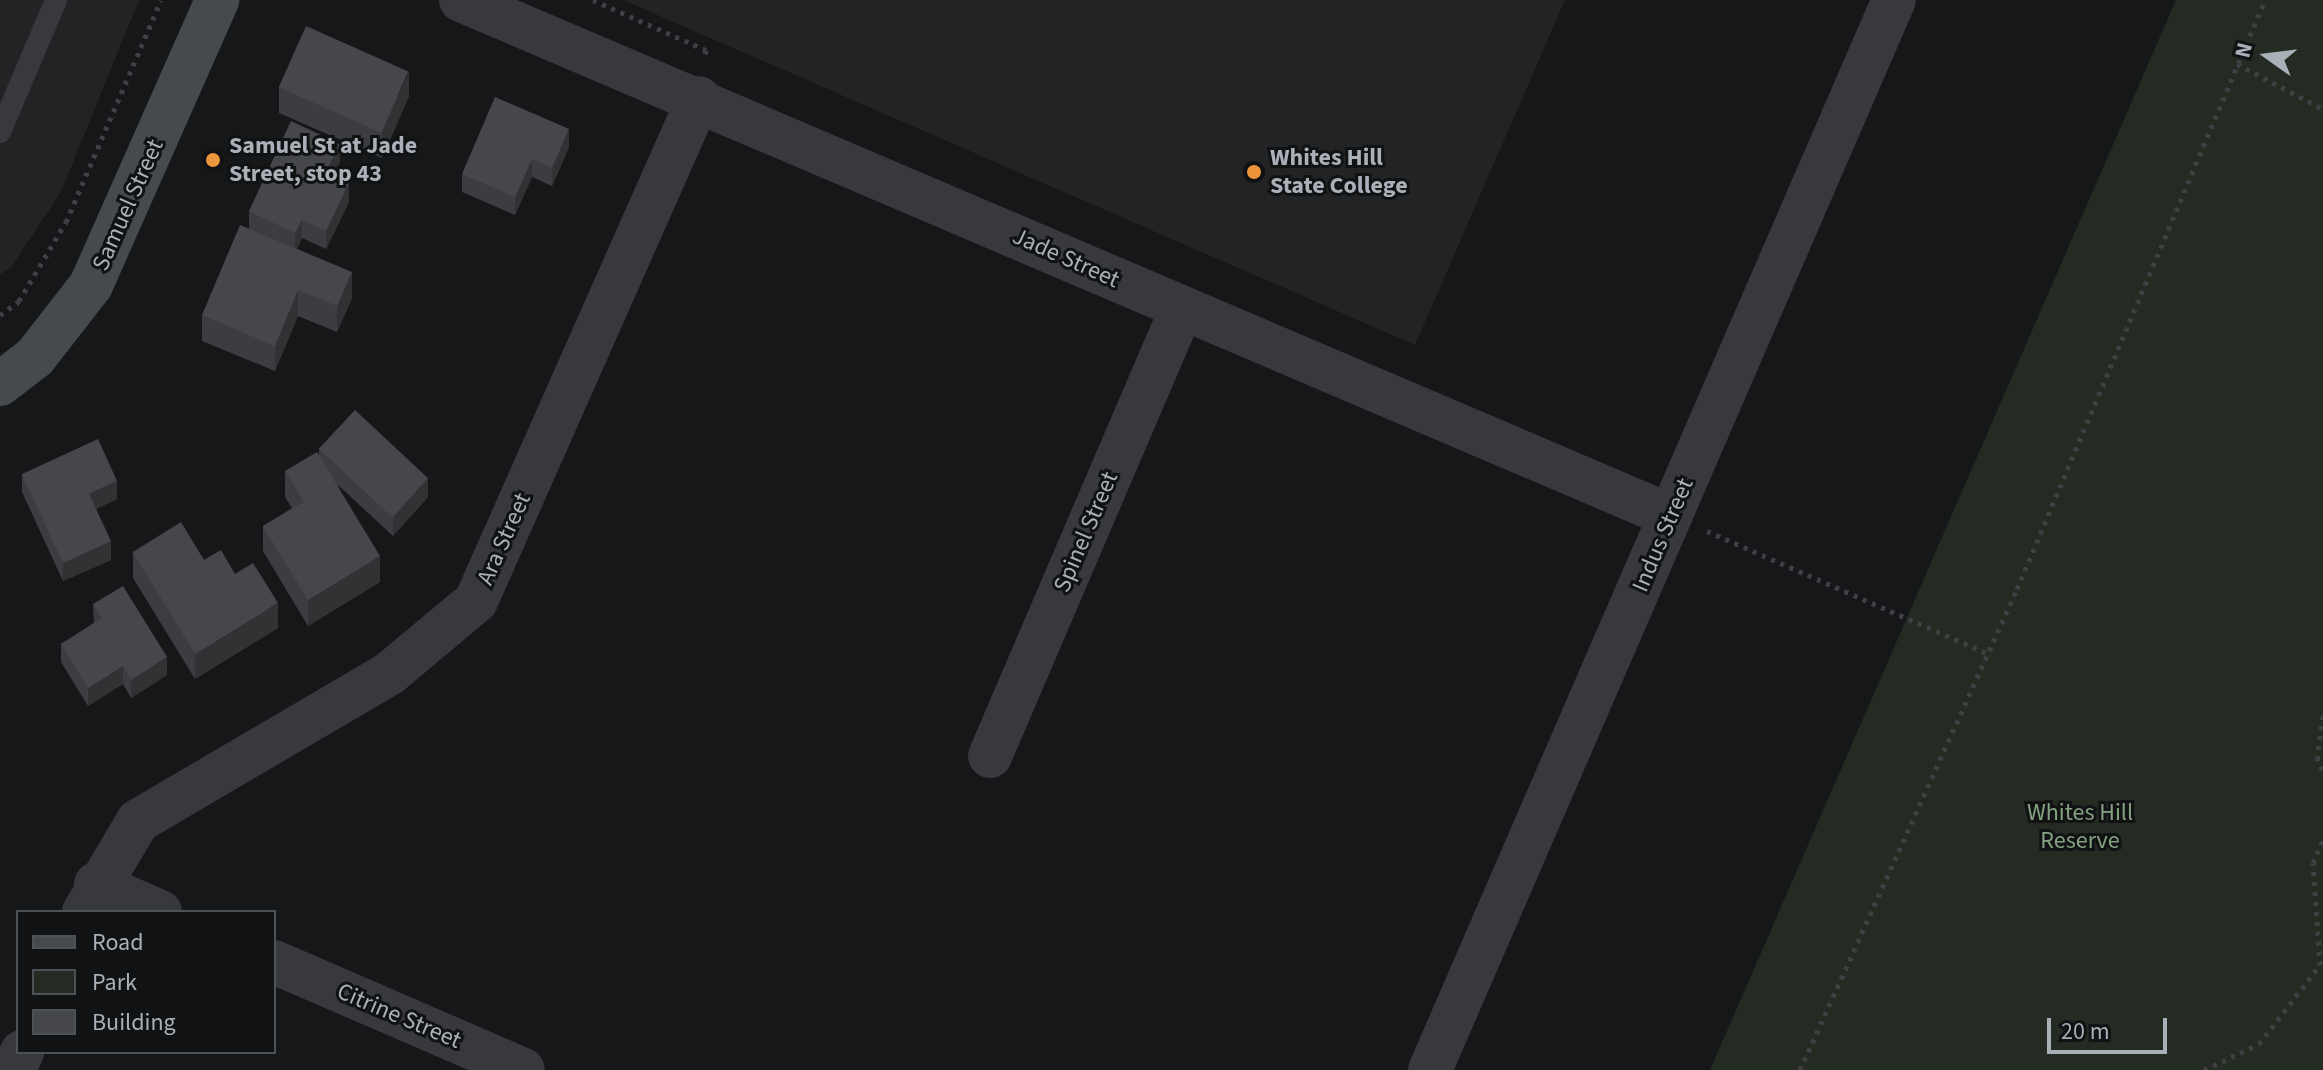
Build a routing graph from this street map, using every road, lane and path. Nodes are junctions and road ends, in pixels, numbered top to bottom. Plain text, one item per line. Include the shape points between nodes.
1 (56, 0) edge
2 (161, 0) edge
3 (217, 0) edge
4 (461, 0) edge
5 (1894, 0) edge
6 (2265, 0) edge
7 (2237, 64) junction
8 (699, 98) junction
9 (2323, 109) edge
10 (0, 132) edge
11 (1182, 309) junction
12 (0, 315) edge
13 (0, 384) edge
14 (1671, 516) junction
15 (1989, 654) junction
16 (2323, 716) edge
17 (990, 756) dead end
18 (2323, 771) edge
19 (2323, 840) edge
20 (90, 898) edge
21 (150, 910) edge
22 (276, 963) edge
23 (523, 1070) edge
24 (1430, 1070) edge
25 (1800, 1070) edge
26 (2204, 1070) edge

1 - 10 lane
2 - 12 path via 66,222 19,301
3 - 13 street, Samuel Street via 91,285 35,357
4 - 8 street, Jade Street
5 - 14 street, Indus Street
6 - 7 path
7 - 9 path
7 - 15 path
8 - 11 street, Jade Street
8 - 20 street, Ara Street via 476,601 390,673 138,821
11 - 14 street, Jade Street
11 - 17 street, Spinel Street
14 - 15 path
14 - 24 street, Indus Street
15 - 25 path
16 - 18 path via 2317,757
19 - 26 path via 2313,863 2320,965 2259,1044
20 - 21 street
22 - 23 street, Citrine Street

